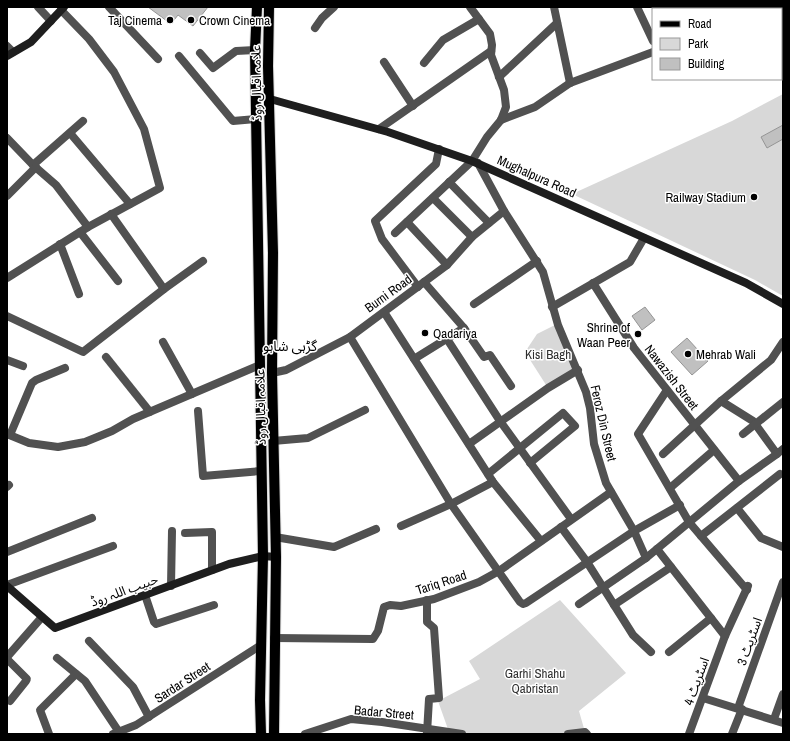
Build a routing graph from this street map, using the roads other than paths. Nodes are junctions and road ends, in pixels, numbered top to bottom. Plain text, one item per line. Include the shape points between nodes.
1 (38, 7) edge
2 (109, 7) edge
3 (257, 7) edge
4 (269, 7) edge
5 (334, 7) edge
6 (470, 7) edge
7 (554, 7) edge
8 (637, 7) edge
9 (63, 9) edge
10 (479, 19) junction
11 (51, 21) junction
12 (558, 23) junction
13 (315, 28) dead end
14 (652, 39) edge
15 (255, 50) junction
16 (492, 51) junction
17 (9, 52) edge
18 (200, 52) dead end
19 (652, 52) edge
20 (179, 56) dead end
21 (158, 59) dead end
22 (384, 62) dead end
23 (424, 63) dead end
24 (499, 77) junction
25 (570, 82) junction
26 (270, 99) junction
27 (413, 106) junction
28 (256, 119) junction
29 (501, 120) junction
30 (83, 121) dead end
31 (379, 129) junction
32 (70, 133) junction
33 (7, 138) edge
34 (439, 149) junction
35 (475, 162) junction
36 (34, 166) junction
37 (449, 182) junction
38 (7, 196) edge
39 (433, 198) junction
40 (130, 204) junction
41 (504, 211) junction
42 (111, 214) junction
43 (407, 222) junction
44 (489, 223) junction
45 (88, 226) junction
46 (80, 232) junction
47 (395, 233) dead end
48 (472, 237) junction
49 (644, 238) junction
50 (60, 244) junction
51 (203, 261) dead end
52 (536, 261) junction
53 (258, 265) junction
54 (272, 265) junction
55 (447, 265) junction
56 (7, 278) edge
57 (118, 281) dead end
58 (593, 283) junction
59 (421, 284) junction
60 (164, 289) junction
61 (79, 294) dead end
62 (474, 304) dead end
63 (783, 304) edge
64 (552, 307) junction
65 (384, 312) junction
66 (7, 316) edge
67 (464, 328) junction
68 (350, 336) junction
69 (447, 339) junction
70 (163, 342) dead end
71 (783, 342) edge
72 (106, 357) dead end
73 (414, 358) junction
74 (7, 360) edge
75 (260, 365) junction
76 (23, 366) dead end
77 (65, 368) dead end
78 (578, 370) junction
79 (272, 373) junction
80 (511, 386) dead end
81 (667, 390) junction
82 (192, 394) junction
83 (722, 400) junction
84 (783, 402) edge
85 (198, 410) dead end
86 (365, 410) dead end
87 (150, 412) junction
88 (500, 421) junction
89 (694, 424) junction
90 (755, 425) junction
91 (743, 434) dead end
92 (8, 435) edge
93 (273, 441) junction
94 (469, 444) junction
95 (519, 448) junction
96 (714, 450) junction
97 (780, 451) edge
98 (664, 454) dead end
99 (530, 463) junction
100 (261, 471) junction
101 (488, 474) junction
102 (780, 474) dead end
103 (739, 481) junction
104 (493, 482) junction
105 (670, 488) junction
106 (611, 492) junction
107 (451, 504) junction
108 (680, 505) junction
109 (737, 508) junction
110 (92, 518) dead end
111 (572, 520) junction
112 (690, 522) junction
113 (400, 526) dead end
114 (561, 527) junction
115 (376, 528) dead end
116 (172, 531) dead end
117 (634, 531) junction
118 (185, 533) dead end
119 (701, 536) junction
120 (275, 537) junction
121 (541, 541) junction
122 (114, 546) dead end
123 (783, 546) edge
124 (657, 549) junction
125 (7, 552) edge
126 (263, 556) junction
127 (276, 557) junction
128 (646, 558) junction
129 (588, 562) junction
130 (671, 567) junction
131 (212, 570) junction
132 (499, 571) junction
133 (783, 582) edge
134 (7, 585) edge
135 (171, 586) junction
136 (604, 588) junction
137 (145, 595) junction
138 (427, 600) junction
139 (214, 604) dead end
140 (579, 604) dead end
141 (614, 604) junction
142 (42, 617) junction
143 (711, 618) junction
144 (725, 636) junction
145 (274, 638) junction
146 (89, 641) dead end
147 (260, 645) junction
148 (651, 652) dead end
149 (669, 652) dead end
150 (7, 658) edge
151 (57, 658) dead end
152 (76, 674) junction
153 (783, 694) edge
154 (703, 698) junction
155 (10, 701) dead end
156 (740, 709) junction
157 (149, 717) junction
158 (774, 719) junction
159 (783, 722) edge
160 (427, 731) edge
161 (116, 733) edge
162 (49, 734) edge
163 (260, 734) edge
164 (274, 734) edge
165 (305, 734) edge
166 (462, 734) edge
167 (569, 734) edge
168 (587, 734) edge
169 (689, 734) edge
170 (732, 734) edge

1 - 11 street
2 - 21 street
3 - 15 main road, علامہ اقبال روڈ
4 - 26 main road, علامہ اقبال روڈ
5 - 13 street
6 - 10 street
7 - 12 street
8 - 14 street
9 - 11 main road
9 - 40 street via 114,72 144,129 160,188
10 - 16 street via 490,34
10 - 23 street via 443,40
11 - 17 main road via 25,46
12 - 24 street
12 - 25 street
15 - 18 street via 236,51 213,68
15 - 28 main road, علامہ اقبال روڈ
16 - 24 street via 491,55
16 - 27 street
19 - 25 street
20 - 28 street via 233,120
22 - 27 street
24 - 29 street via 506,107
25 - 29 street via 535,107
26 - 31 main road, Mughalpura Road
26 - 54 main road, علامہ اقبال روڈ
27 - 31 street
28 - 53 main road, علامہ اقبال روڈ
29 - 35 street via 487,137
30 - 32 street
31 - 34 main road, Mughalpura Road
32 - 36 street
32 - 40 street
33 - 36 street
34 - 35 main road, Mughalpura Road
34 - 59 street via 436,164 375,221 382,239
35 - 37 street
35 - 41 street, Feroz Din Street
35 - 49 main road, Mughalpura Road
36 - 38 street
36 - 45 street via 56,185
37 - 39 street
37 - 44 street
39 - 43 street
39 - 48 street
40 - 42 street
41 - 44 street, Burni Road
41 - 52 street, Feroz Din Street
42 - 45 street
42 - 60 street
43 - 47 street
43 - 55 street
44 - 48 street, Burni Road
45 - 46 street
46 - 50 street
46 - 57 street
48 - 55 street, Burni Road
49 - 58 street via 630,262
49 - 63 main road, Mughalpura Road via 746,283
50 - 56 street
50 - 61 street
51 - 60 street
52 - 62 street
52 - 64 street, Feroz Din Street via 543,272
53 - 54 main road
53 - 75 main road, علامہ اقبال روڈ
54 - 79 main road, علامہ اقبال روڈ
55 - 59 street, Burni Road
58 - 64 street
58 - 81 street, Nawazish Street via 634,348
59 - 65 street, Burni Road
59 - 67 street
60 - 66 street via 83,352
64 - 78 street, Feroz Din Street
65 - 68 street, Burni Road
65 - 73 street
67 - 69 street
67 - 80 street via 484,357 489,354
68 - 79 street, Burni Road via 286,370
68 - 107 street
69 - 73 street
69 - 88 street
70 - 82 street
71 - 83 street via 771,360
72 - 87 street
73 - 94 street
74 - 76 street
75 - 82 street
75 - 100 main road, علامہ اقبال روڈ
77 - 92 street via 32,383
78 - 88 street
78 - 106 street, Feroz Din Street via 590,408 594,444
79 - 93 main road, علامہ اقبال روڈ
81 - 89 street, Nawazish Street
81 - 105 street via 638,434
82 - 87 street
83 - 89 street
83 - 90 street
84 - 90 street
85 - 100 street via 203,476
86 - 93 street via 308,438
87 - 92 street via 85,442 58,447 29,443
88 - 94 street
88 - 95 street
89 - 96 street, Nawazish Street
89 - 98 street
90 - 91 street
90 - 97 street
93 - 120 main road, علامہ اقبال روڈ
94 - 101 street
95 - 99 street
95 - 99 street via 563,413 575,426
95 - 101 street
96 - 103 street, Nawazish Street
96 - 105 street
97 - 103 street
99 - 111 street
100 - 126 main road, علامہ اقبال روڈ
101 - 104 street
102 - 109 street
103 - 112 street
104 - 107 street
104 - 121 street
105 - 108 street
106 - 111 street, Tariq Road
106 - 117 street, Feroz Din Street
107 - 113 street
107 - 132 street
108 - 112 street
108 - 117 street
109 - 119 street
109 - 123 street via 761,538
110 - 125 street
111 - 114 street, Tariq Road
112 - 119 street
112 - 124 street
114 - 121 street, Tariq Road
114 - 129 street
115 - 120 street via 334,547
116 - 135 street
117 - 128 street, Feroz Din Street
117 - 129 street
118 - 131 street via 212,532
119 - 144 street, اسٹریٹ 4 via 748,588
120 - 127 main road, علامہ اقبال روڈ
121 - 132 street, Tariq Road
122 - 134 street
124 - 128 street
124 - 130 street
126 - 127 main road, حبیب اللہ روڈ
126 - 131 main road, حبیب اللہ روڈ
126 - 147 main road, علامہ اقبال روڈ
127 - 145 main road, علامہ اقبال روڈ
128 - 136 street
129 - 132 street via 526,604 520,602
129 - 136 street
130 - 141 street
130 - 143 street
131 - 135 main road, حبیب اللہ روڈ
132 - 138 street, Tariq Road via 479,582
133 - 156 street, اسٹریٹ 3
134 - 142 main road, حبیب اللہ روڈ
135 - 137 main road, حبیب اللہ روڈ
136 - 140 street
136 - 141 street
137 - 139 street via 156,624
137 - 142 main road, حبیب اللہ روڈ via 55,628
138 - 145 street, Tariq Road via 384,607 378,631 373,639
138 - 160 street via 427,622 434,628 439,698 429,699
141 - 148 street via 633,634
142 - 150 street
143 - 144 street
143 - 149 street
144 - 154 street, اسٹریٹ 4
145 - 164 main road, علامہ اقبال روڈ
146 - 157 street via 133,687
147 - 157 street, Sardar Street
147 - 163 main road, علامہ اقبال روڈ
150 - 155 street via 27,679
151 - 152 street
152 - 161 street via 85,682
152 - 162 street via 40,710
153 - 158 street
154 - 156 street
154 - 169 street, اسٹریٹ 4
156 - 158 street
156 - 170 street, اسٹریٹ 3
157 - 161 street, Sardar Street
158 - 159 street
160 - 165 street, Badar Street via 351,719
160 - 166 street, Badar Street
167 - 168 street

